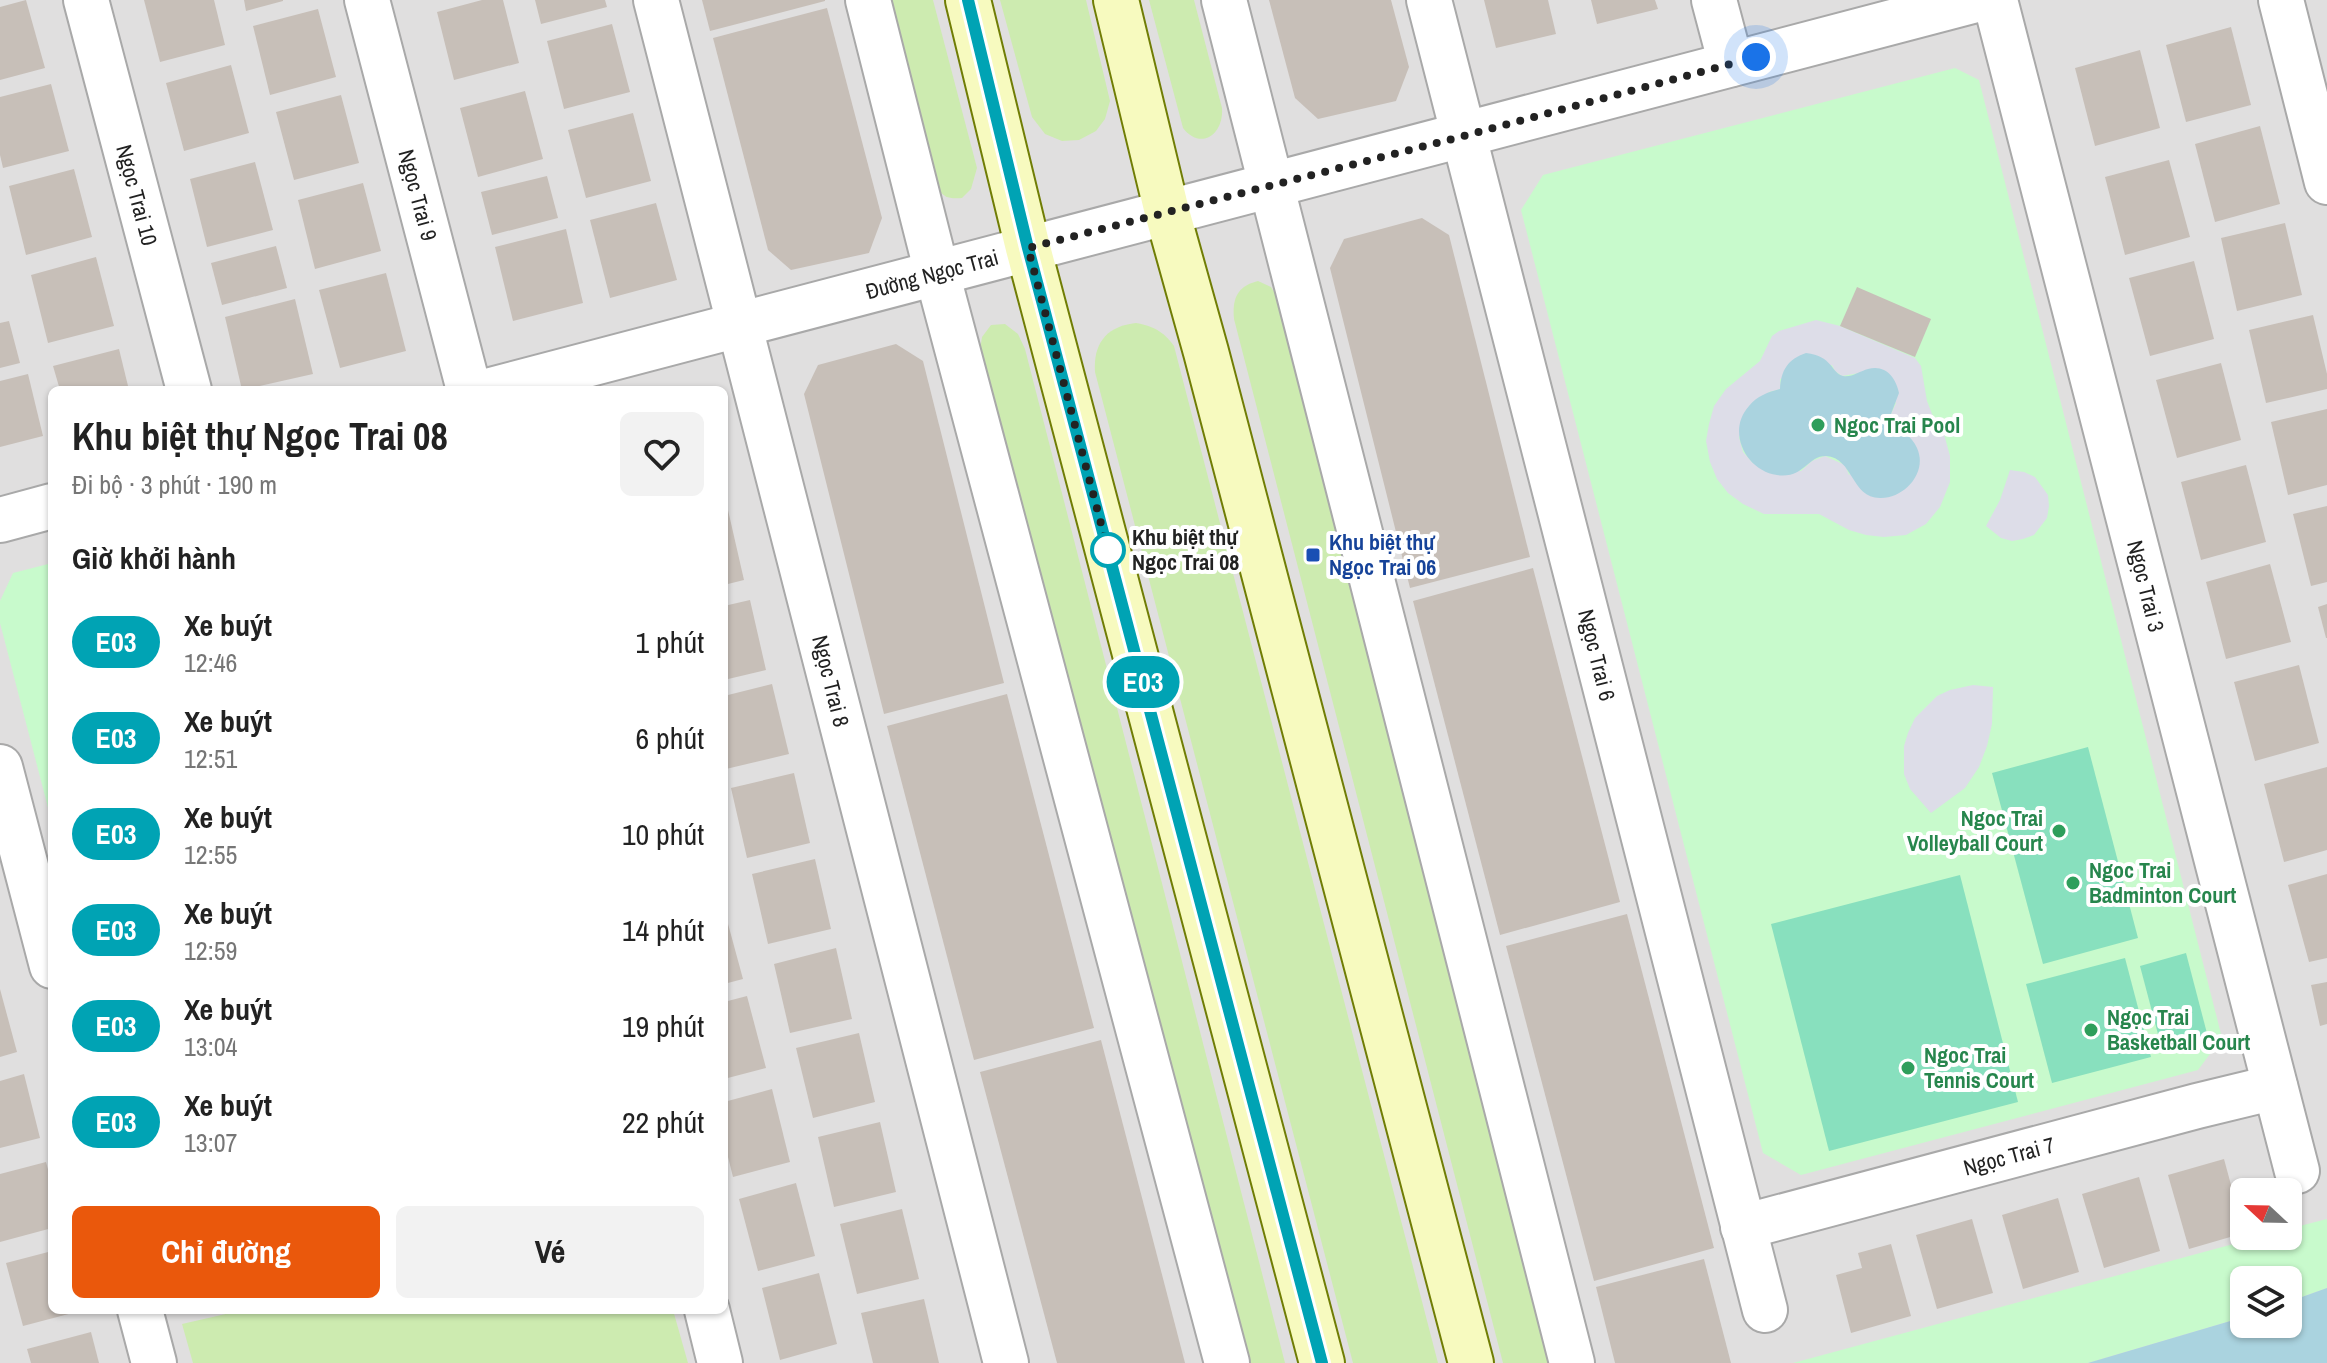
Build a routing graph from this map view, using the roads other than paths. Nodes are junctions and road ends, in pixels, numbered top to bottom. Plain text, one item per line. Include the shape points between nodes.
1 (86, 0) edge
2 (367, 0) edge
3 (656, 0) edge
4 (868, 0) edge
5 (968, 0) edge
6 (1116, 0) edge
7 (1224, 0) edge
8 (1429, 0) edge
9 (1714, 0) edge
10 (1976, 0) edge
11 (1995, 0) edge
12 (2281, 0) edge
13 (1731, 64) junction
14 (1464, 136) junction
15 (2327, 182) edge
16 (1272, 185) junction
17 (1167, 212) junction
18 (1028, 248) junction
19 (937, 273) junction
20 (740, 324) junction
21 (188, 386) edge
22 (468, 386) edge
23 (506, 386) edge
24 (48, 507) edge
25 (0, 520) edge
26 (0, 767) edge
27 (17, 901) edge
28 (48, 959) edge
29 (2275, 1087) junction
30 (2297, 1171) dead end
31 (1743, 1227) junction
32 (1765, 1310) dead end
33 (141, 1314) edge
34 (708, 1314) edge
35 (154, 1363) edge
36 (720, 1363) edge
37 (1006, 1363) edge
38 (1227, 1363) edge
39 (1322, 1363) edge
40 (1471, 1363) edge
41 (1572, 1363) edge

1 - 21 street, Ngọc Trai 10
2 - 22 street, Ngọc Trai 9
3 - 20 street, Ngọc Trai 8
4 - 19 street
5 - 18 main road
6 - 17 main road
7 - 16 street
8 - 14 street, Ngọc Trai 6
9 - 13 street
10 - 13 street, Đường Ngọc Trai
11 - 29 street, Ngọc Trai 3
12 - 15 street
13 - 14 street, Đường Ngọc Trai
14 - 16 street, Đường Ngọc Trai
14 - 31 street, Ngọc Trai 6
16 - 17 street, Đường Ngọc Trai
16 - 41 street
17 - 18 street, Đường Ngọc Trai
17 - 40 main road
18 - 19 street, Đường Ngọc Trai
18 - 39 main road
19 - 20 street, Đường Ngọc Trai
19 - 38 street
20 - 23 street, Đường Ngọc Trai
20 - 37 street, Ngọc Trai 8
24 - 25 street
26 - 27 street
27 - 28 street
29 - 30 street, Ngọc Trai 3
29 - 31 street, Ngọc Trai 7
31 - 32 street, Ngọc Trai 6
33 - 35 street
34 - 36 street

